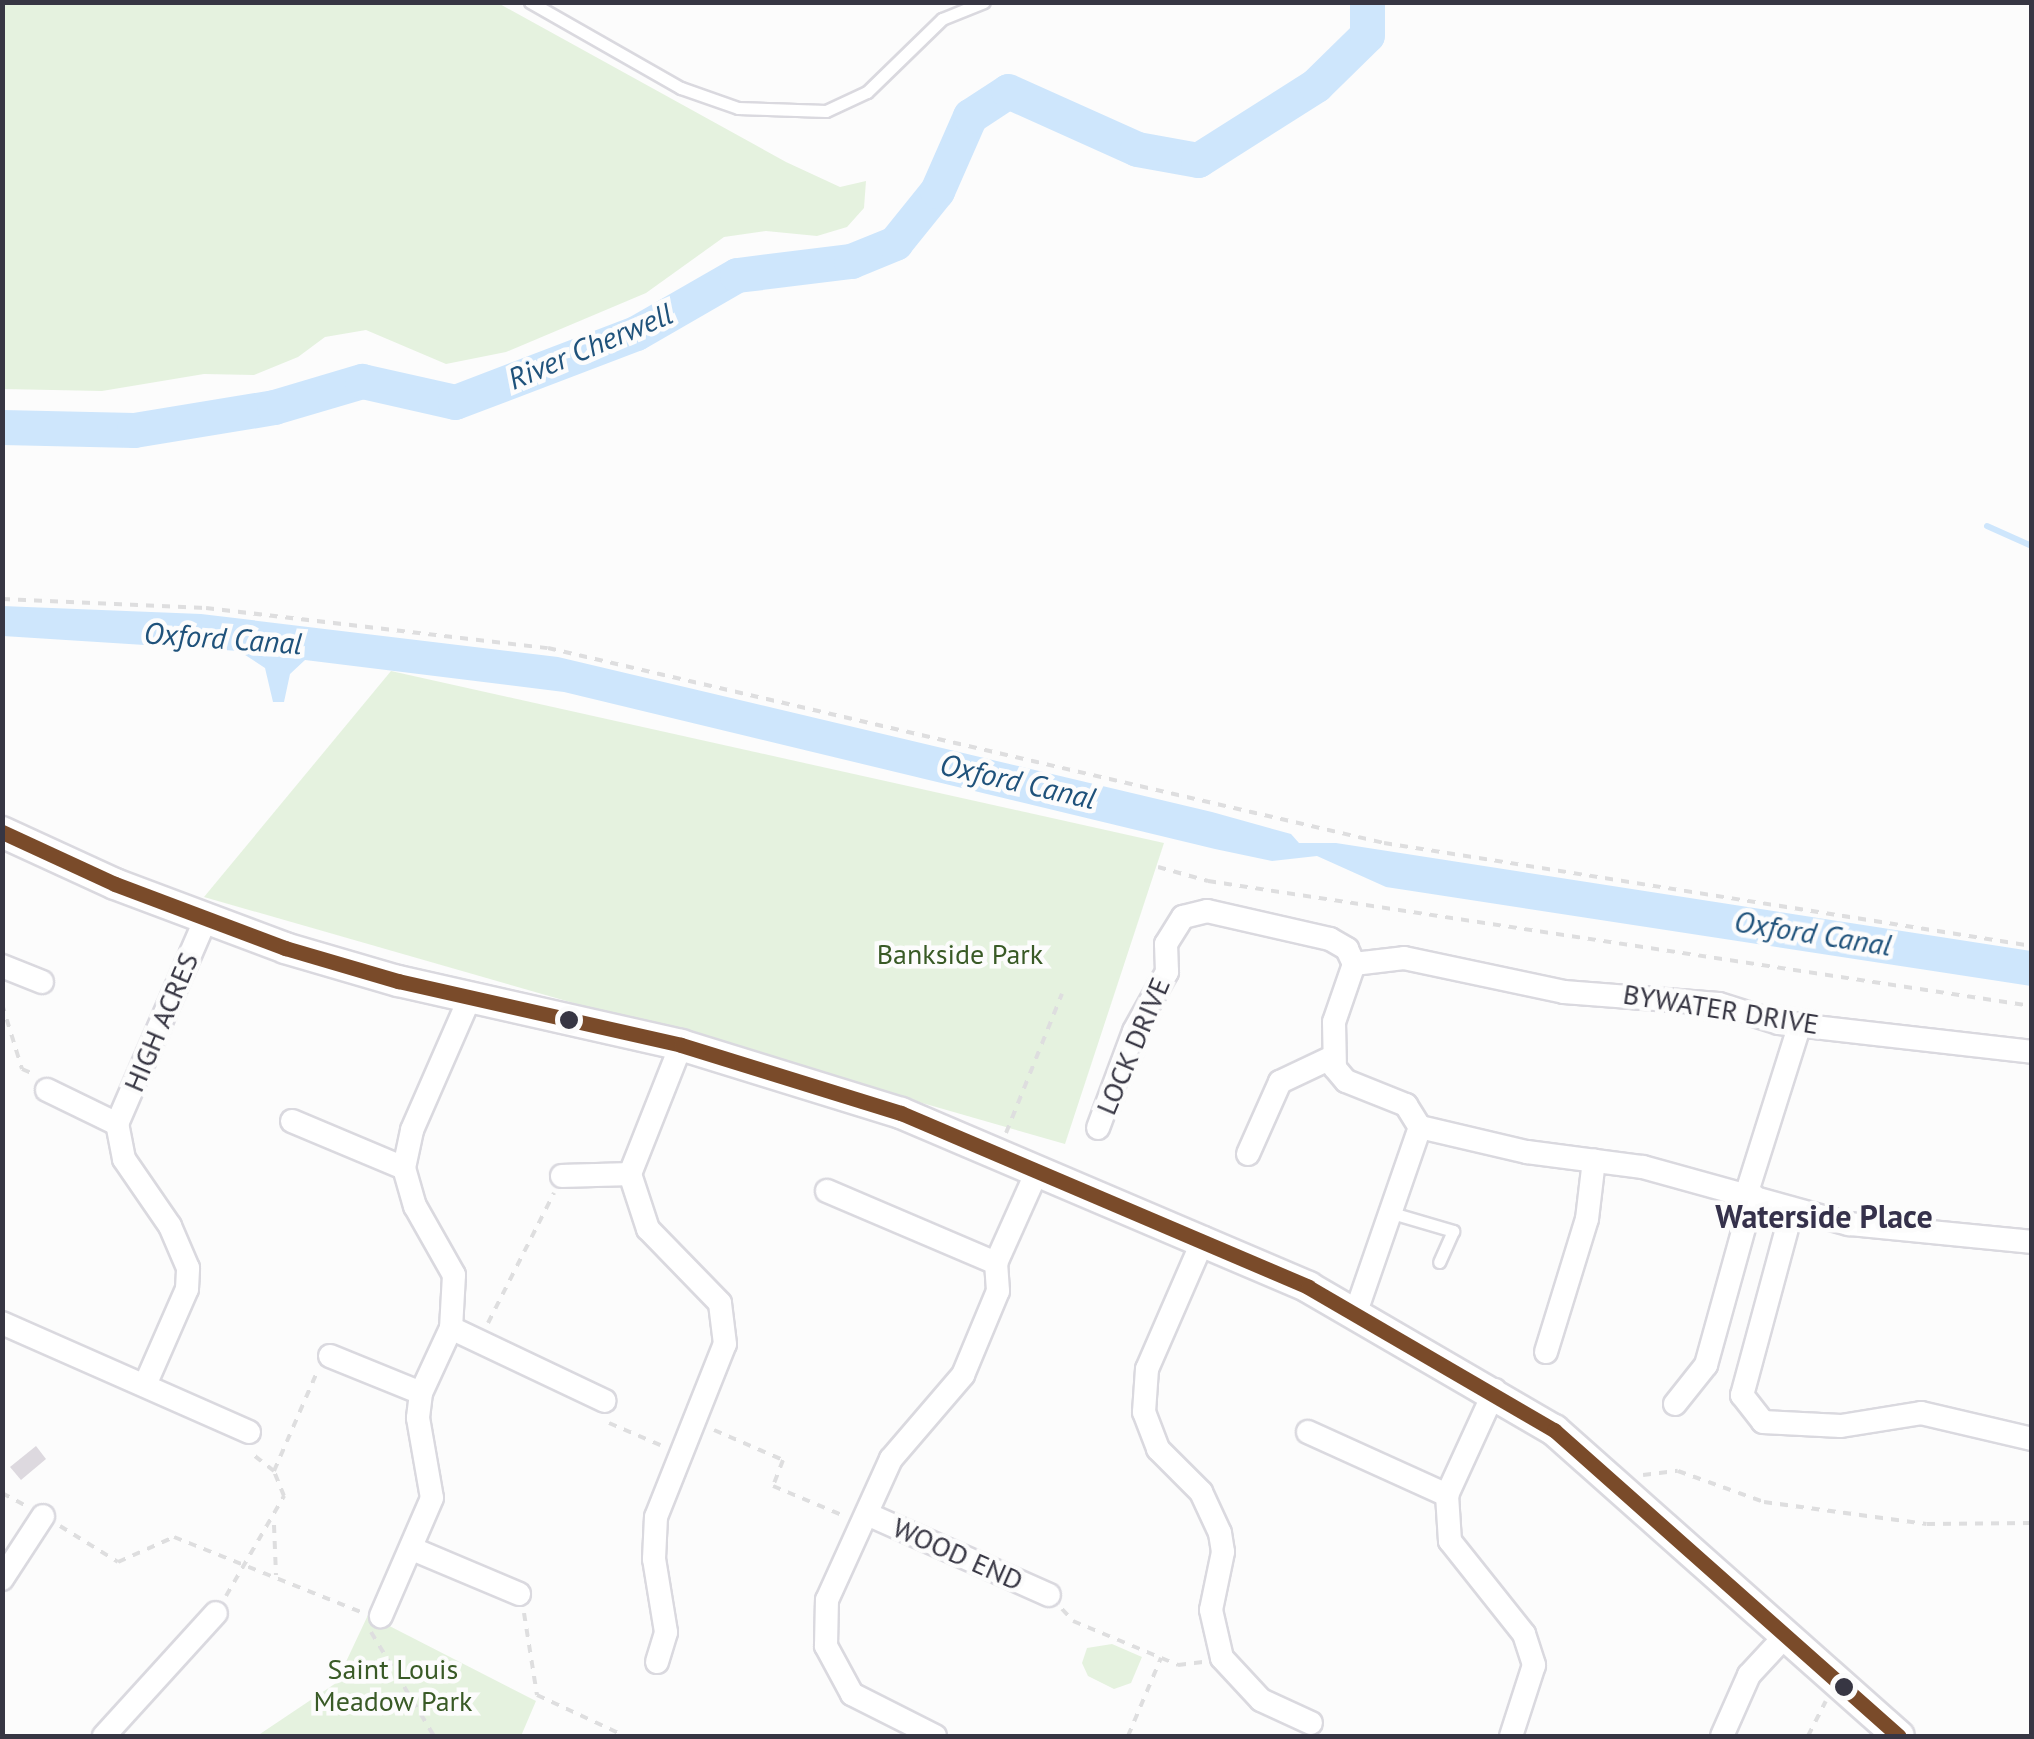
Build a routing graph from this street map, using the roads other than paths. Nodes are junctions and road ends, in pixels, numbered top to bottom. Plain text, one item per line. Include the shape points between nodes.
1 (530, 2) edge
2 (984, 2) edge
3 (2, 832) edge
4 (205, 920) junction
5 (1354, 964) junction
6 (2, 966) edge
7 (42, 982) dead end
8 (470, 997) junction
9 (1800, 1024) junction
10 (681, 1045) junction
11 (2032, 1052) edge
12 (1333, 1057) junction
13 (47, 1090) road end
14 (292, 1121) dead end
15 (1417, 1122) junction
16 (117, 1124) junction
17 (1098, 1128) dead end
18 (1248, 1154) dead end
19 (1594, 1160) junction
20 (404, 1168) junction
21 (1038, 1168) junction
22 (630, 1174) junction
23 (562, 1176) road end
24 (827, 1192) dead end
25 (1750, 1194) junction
26 (1792, 1210) junction
27 (1392, 1213) junction
28 (1204, 1238) junction
29 (2032, 1242) edge
30 (996, 1262) junction
31 (1439, 1262) dead end
32 (1356, 1312) junction
33 (2, 1323) edge
34 (451, 1328) junction
35 (1546, 1352) dead end
36 (330, 1356) road end
37 (145, 1385) junction
38 (1495, 1390) junction
39 (421, 1393) junction
40 (605, 1401) road end
41 (1675, 1404) dead end
42 (249, 1432) road end
43 (1308, 1432) dead end
44 (2032, 1439) edge
45 (1447, 1495) junction
46 (42, 1516) road end
47 (865, 1519) junction
48 (415, 1550) junction
49 (2, 1578) edge
50 (519, 1594) road end
51 (1049, 1595) road end
52 (216, 1613) road end
53 (381, 1616) road end
54 (1788, 1634) junction
55 (657, 1662) dead end
56 (1312, 1724) dead end
57 (104, 1736) edge
58 (935, 1736) edge
59 (1511, 1736) edge
60 (1722, 1736) edge
61 (1900, 1736) edge

1 - 2 lane via 681,88 738,108 826,112 867,92 942,20
3 - 4 street
4 - 8 street
4 - 16 street, HIGH ACRES
5 - 9 street, BYWATER DRIVE via 1404,958 1564,992 1719,1004
5 - 12 street via 1334,1022
5 - 17 street, LOCK DRIVE via 1347,949 1330,939 1207,911 1183,917 1166,944 1168,972 1134,1030
6 - 7 street
8 - 10 street
8 - 20 street via 412,1130
9 - 11 street, BYWATER DRIVE
9 - 25 street
10 - 21 street via 901,1113
10 - 22 street
12 - 15 street via 1346,1080 1406,1105
12 - 18 street via 1280,1082
13 - 16 street, HIGH ACRES
14 - 20 street
15 - 19 street
15 - 27 street
16 - 37 street, HIGH ACRES via 124,1160 170,1226 188,1268 188,1289
19 - 25 street
19 - 35 street via 1588,1219
20 - 34 street via 410,1196 454,1274
21 - 28 street
21 - 30 street, WOOD END
22 - 23 street
22 - 55 street via 648,1228 720,1302 721,1367 656,1517 654,1559 666,1632
24 - 30 street
25 - 26 street
25 - 41 street via 1706,1365
26 - 29 street via 1849,1224
26 - 44 street via 1742,1395 1763,1422 1840,1426 1921,1412
27 - 31 lane via 1453,1232
27 - 32 street
28 - 32 street
28 - 56 street via 1142,1393 1158,1448 1201,1492 1220,1533 1211,1610 1222,1658 1261,1700
30 - 47 street, WOOD END via 998,1291 963,1375 891,1460
32 - 38 street
33 - 37 street
34 - 39 street
34 - 40 street
36 - 39 street
37 - 42 street
38 - 45 street
38 - 54 street via 1613,1476
39 - 48 street via 419,1436 432,1498
43 - 45 street
45 - 59 street via 1450,1541 1524,1634 1534,1665
46 - 49 street
47 - 51 street, WOOD END
47 - 58 street, WOOD END via 827,1600 826,1646 852,1694
48 - 50 street
48 - 53 street
52 - 57 street
54 - 60 street via 1749,1676
54 - 61 street

